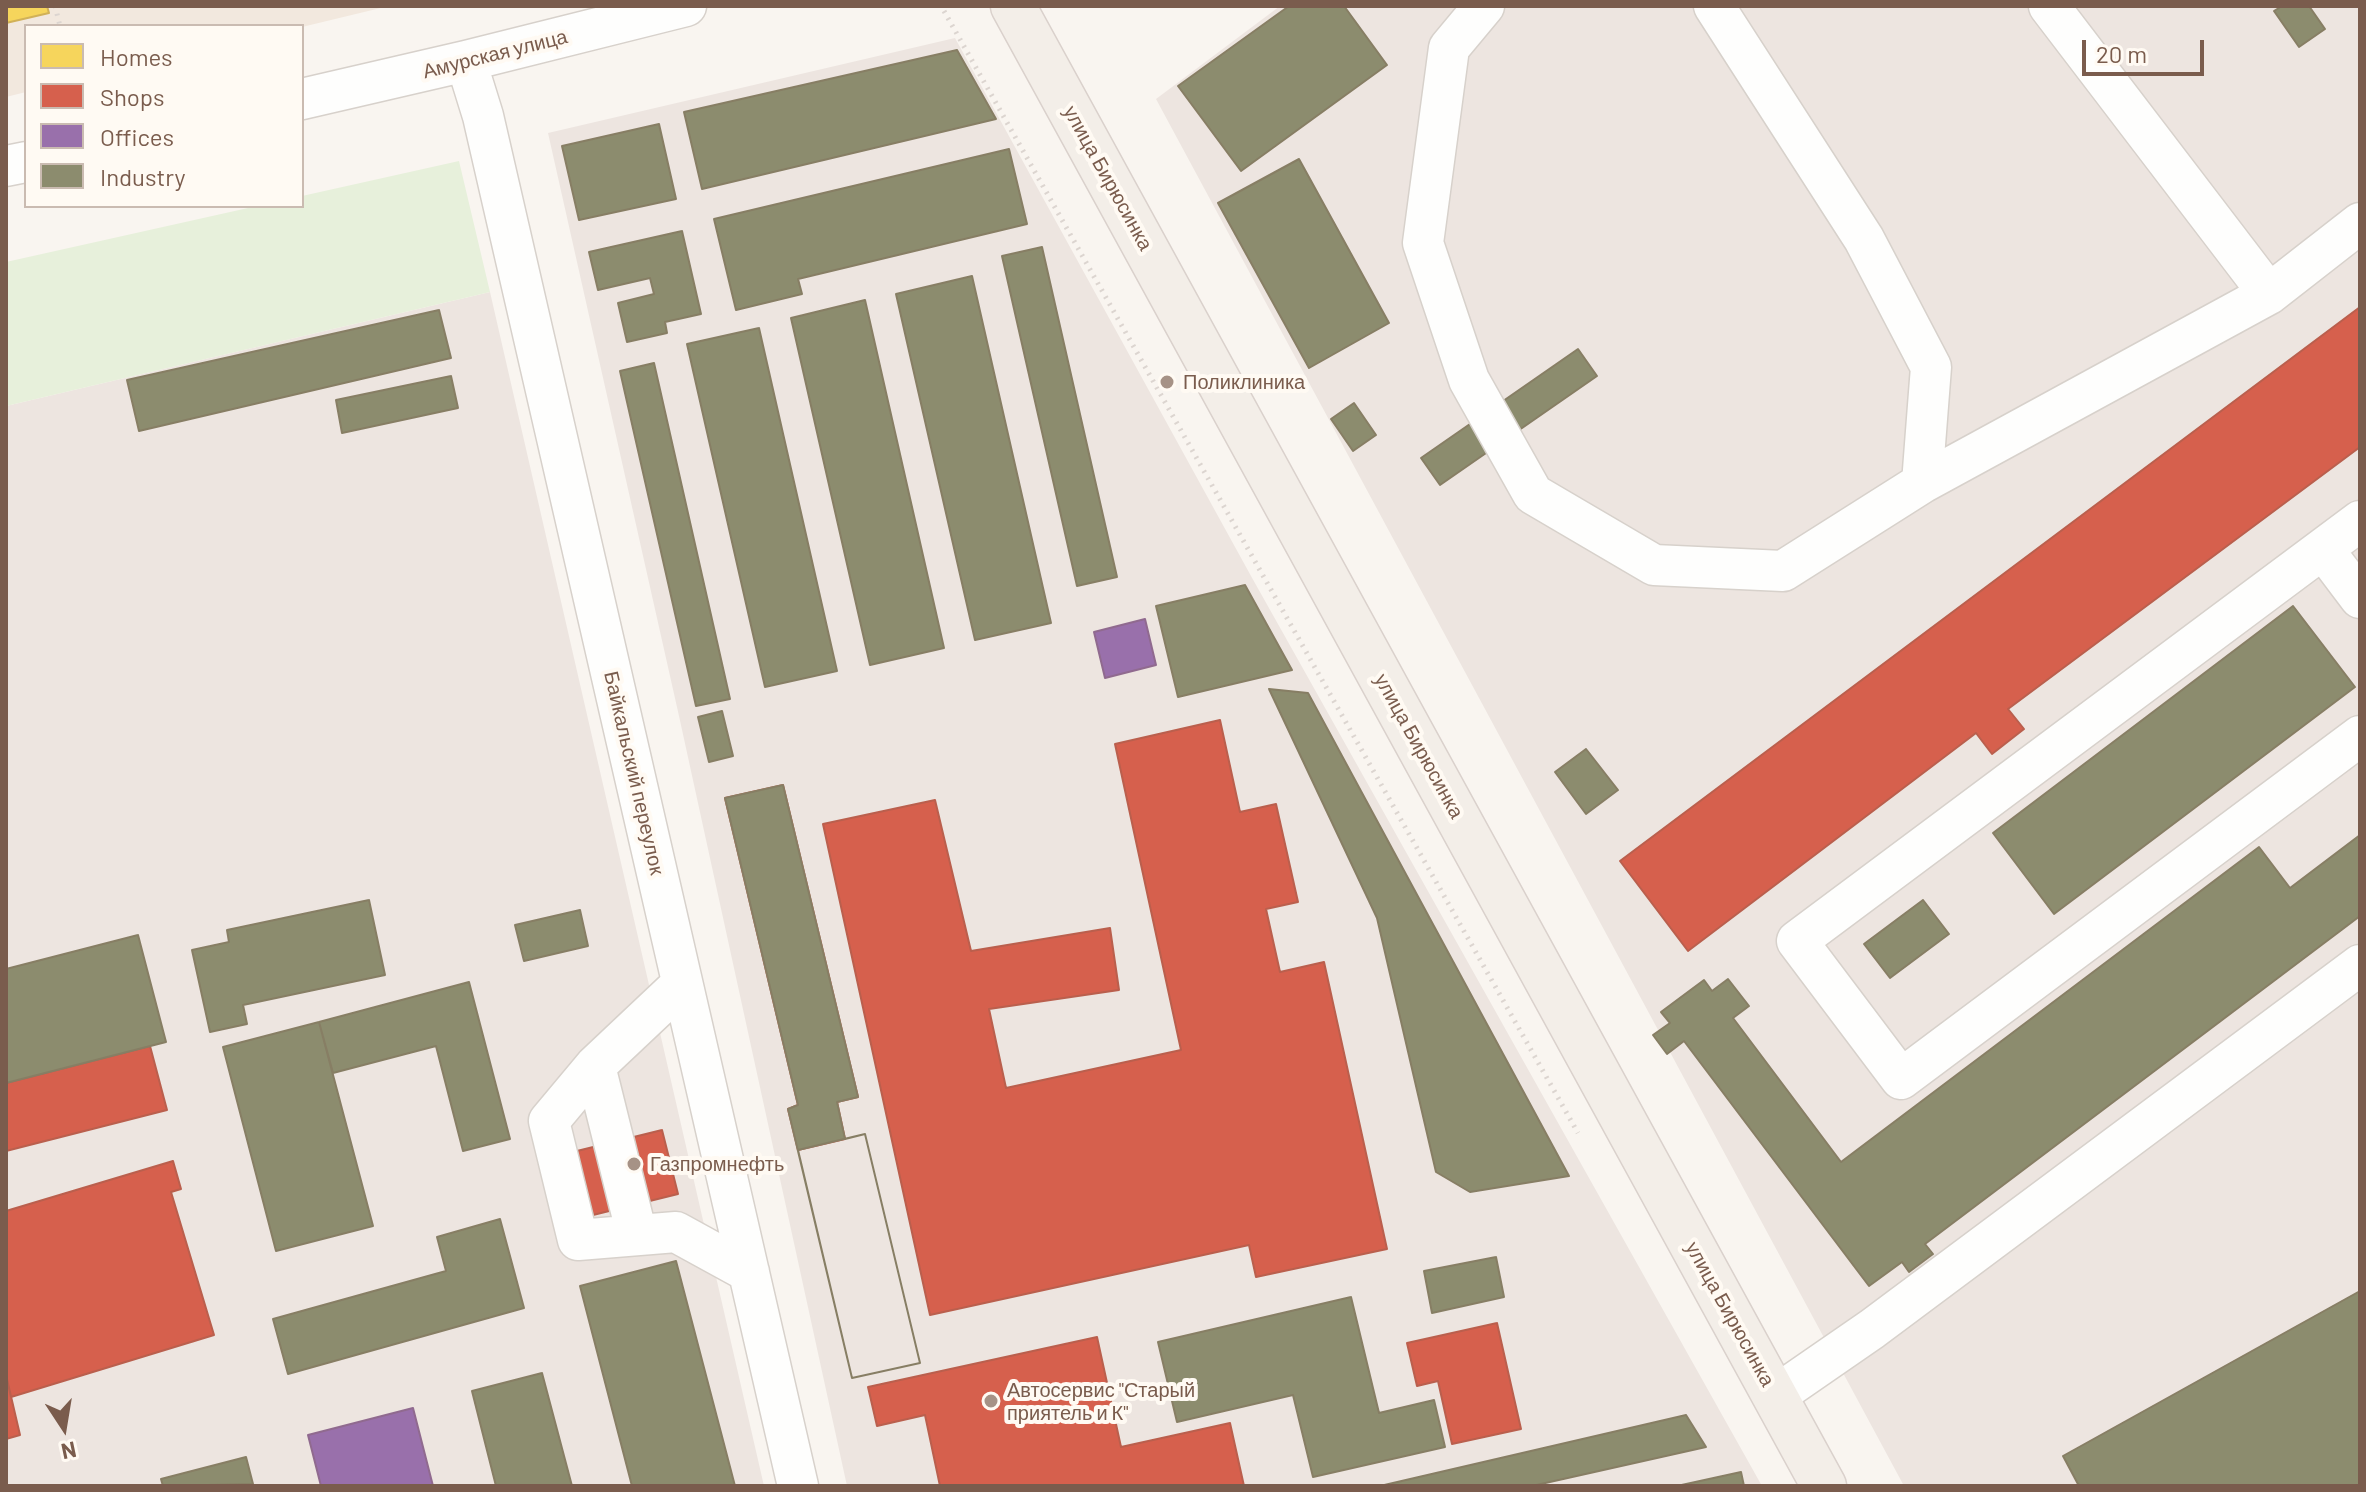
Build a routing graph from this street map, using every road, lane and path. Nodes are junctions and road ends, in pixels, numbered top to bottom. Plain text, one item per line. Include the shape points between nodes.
1 (686, 6) edge
2 (1013, 6) edge
3 (1484, 6) edge
4 (1714, 6) edge
5 (2049, 6) edge
6 (944, 11) dead end
7 (466, 61) junction
8 (304, 99) edge
9 (2360, 223) edge
10 (2269, 294) junction
11 (1922, 483) junction
12 (2360, 521) edge
13 (2323, 549) junction
14 (2360, 598) edge
15 (2360, 736) edge
16 (2360, 965) edge
17 (682, 984) junction
18 (595, 1066) junction
19 (1581, 1138) dead end
20 (637, 1235) junction
21 (749, 1272) junction
22 (1775, 1396) junction
23 (798, 1486) edge
24 (1824, 1486) edge

1 - 7 street, Амурская улица
2 - 22 main road, улица Бирюсинка
3 - 11 street via 1449,48 1423,243 1469,380 1533,494 1654,565 1783,571
4 - 11 street via 1864,239 1931,367
5 - 10 street
6 - 19 path
7 - 8 street, Амурская улица
7 - 17 street, Байкальский переулок via 483,116
9 - 10 street
10 - 11 street
12 - 13 street
13 - 14 street
13 - 15 street via 1797,941 1901,1079
16 - 22 street
17 - 18 street
17 - 21 street, Байкальский переулок
18 - 20 street
18 - 20 street via 549,1121 578,1240
20 - 21 street via 676,1232
21 - 23 street, Байкальский переулок
22 - 24 main road, улица Бирюсинка

